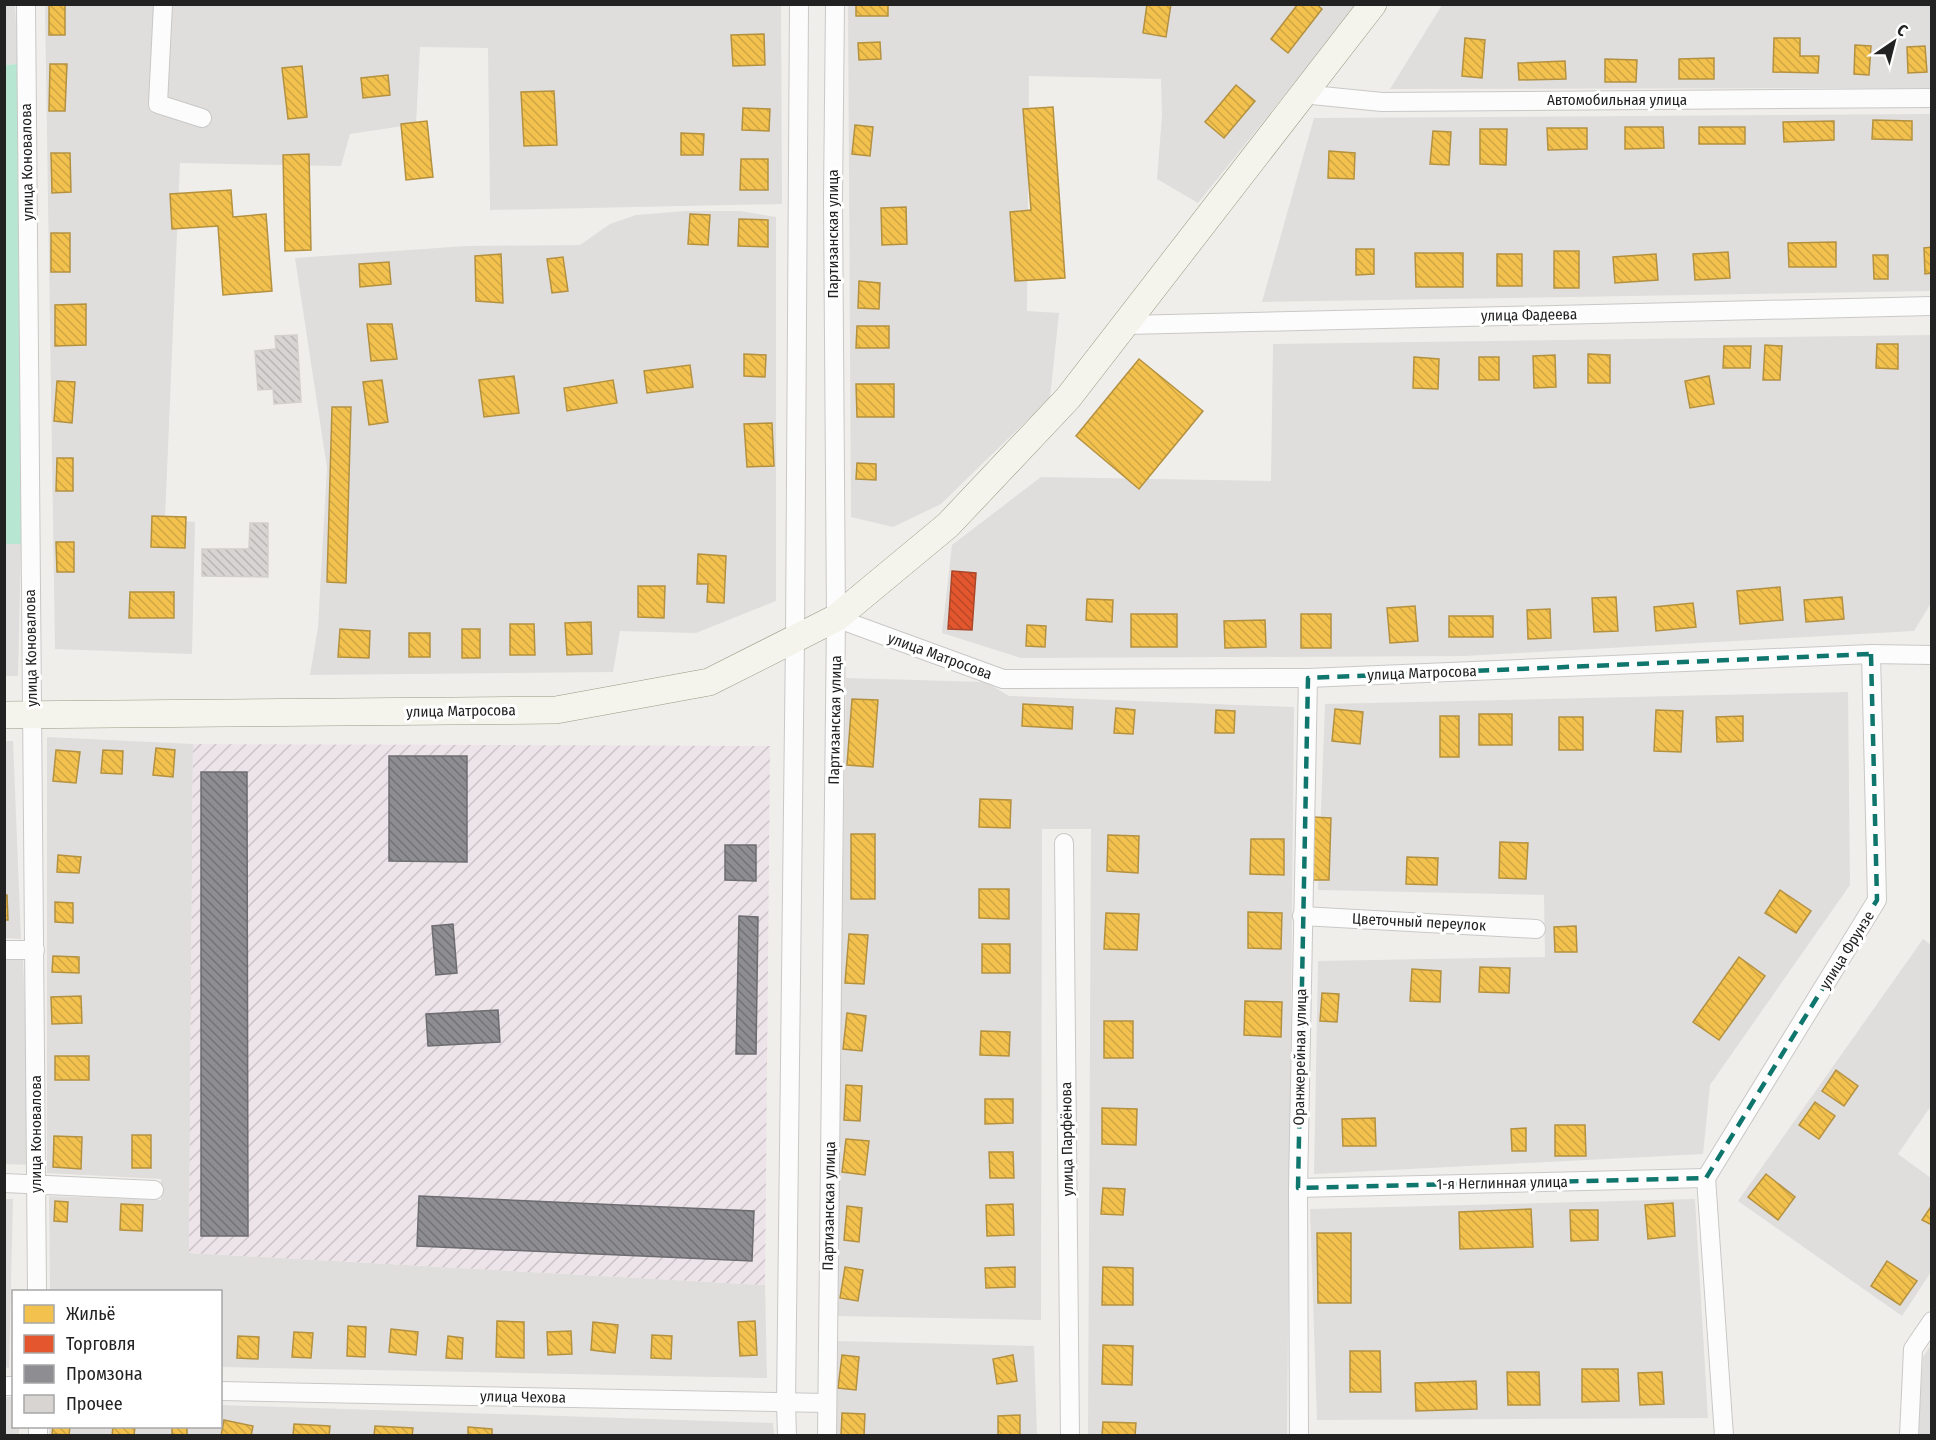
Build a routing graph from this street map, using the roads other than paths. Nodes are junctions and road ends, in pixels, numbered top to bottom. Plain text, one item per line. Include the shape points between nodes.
1 (26, 4) edge
2 (163, 4) edge
3 (799, 4) edge
4 (835, 4) edge
5 (1373, 4) edge
6 (1302, 94) junction
7 (1932, 98) edge
8 (202, 118) dead end
9 (1932, 306) edge
10 (1127, 325) junction
11 (836, 618) junction
12 (795, 638) junction
13 (1871, 654) junction
14 (1932, 655) edge
15 (1308, 678) junction
16 (4, 715) edge
17 (32, 715) junction
18 (1064, 843) dead end
19 (1302, 916) junction
20 (1536, 928) dead end
21 (4, 950) edge
22 (35, 950) junction
23 (1706, 1178) junction
24 (4, 1184) edge
25 (36, 1185) junction
26 (1298, 1188) junction
27 (154, 1190) dead end
28 (37, 1290) edge
29 (1932, 1321) edge
30 (222, 1390) edge
31 (786, 1402) junction
32 (826, 1403) junction
33 (787, 1436) edge
34 (826, 1436) edge
35 (1070, 1436) edge
36 (1299, 1436) edge
37 (1724, 1436) edge
38 (1909, 1436) edge

1 - 17 street, улица Коновалова
2 - 8 street via 158,104
3 - 12 street
4 - 11 street, Партизанская улица
5 - 6 main road
6 - 7 street, Автомобильная улица via 1382,102
6 - 10 main road
9 - 10 street, улица Фадеева
10 - 11 main road via 1068,398 948,525
11 - 12 main road, улица Матросова
11 - 15 street, улица Матросова via 1003,679
11 - 32 street, Партизанская улица
12 - 17 main road, улица Матросова via 709,682 556,710
12 - 31 street
13 - 14 street, улица Матросова
13 - 15 street, улица Матросова
13 - 23 street, улица Фрунзе via 1877,900
15 - 19 street, Оранжерейная улица
16 - 17 main road, улица Матросова
17 - 22 street, улица Коновалова
18 - 35 street, улица Парфёнова
19 - 20 street, Цветочный переулок
19 - 26 street, Оранжерейная улица
21 - 22 street
22 - 25 street, улица Коновалова
23 - 26 street, 1-я Неглинная улица
23 - 37 street
24 - 25 street
25 - 27 street
25 - 28 street, улица Коновалова
26 - 36 street, Оранжерейная улица
29 - 38 street via 1912,1349
30 - 31 street, улица Чехова
31 - 32 street, улица Чехова
31 - 33 street
32 - 34 street, Партизанская улица

